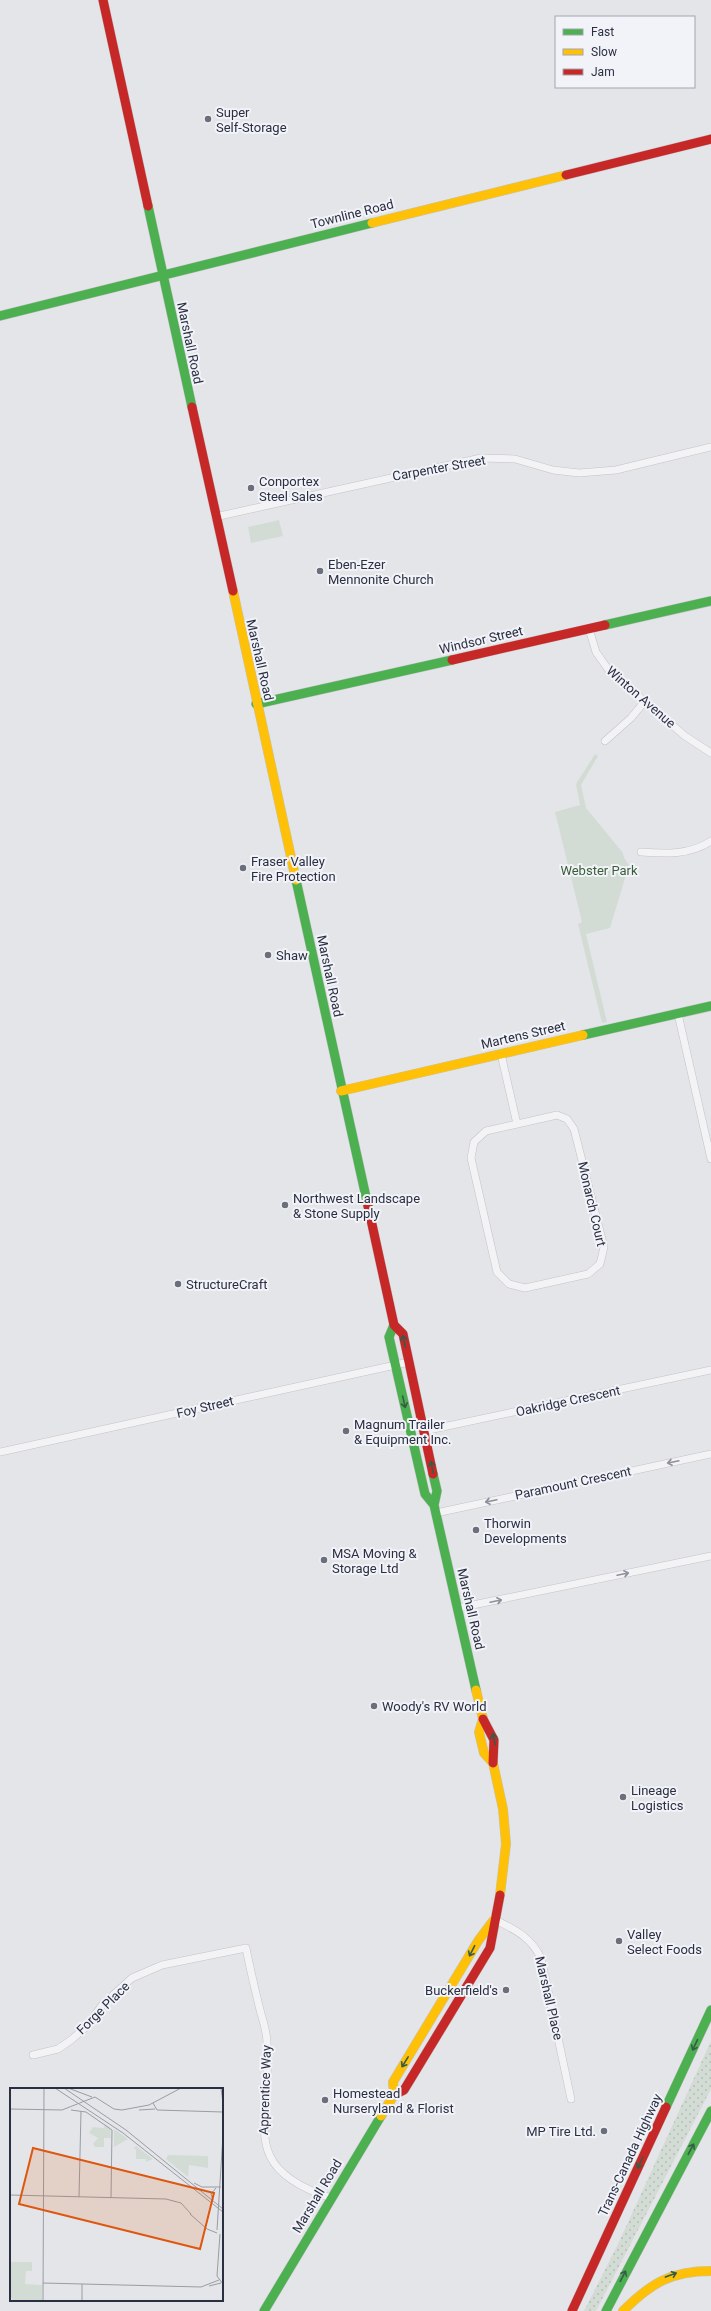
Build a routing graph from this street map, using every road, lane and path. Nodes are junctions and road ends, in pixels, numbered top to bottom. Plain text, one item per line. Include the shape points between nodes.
1 (102, 0) edge
2 (711, 139) edge
3 (161, 274) junction
4 (0, 316) edge
5 (711, 447) edge
6 (214, 517) junction
7 (711, 601) edge
8 (589, 628) junction
9 (645, 701) junction
10 (256, 704) junction
11 (605, 741) dead end
12 (711, 753) edge
13 (711, 841) edge
14 (641, 852) dead end
15 (711, 1006) edge
16 (678, 1014) junction
17 (501, 1054) junction
18 (341, 1091) junction
19 (517, 1124) junction
20 (711, 1159) edge
21 (394, 1325) junction
22 (409, 1362) junction
23 (396, 1364) junction
24 (711, 1370) edge
25 (424, 1431) junction
26 (0, 1452) edge
27 (711, 1454) edge
28 (435, 1509) junction
29 (711, 1556) edge
30 (458, 1608) junction
31 (483, 1719) junction
32 (493, 1763) junction
33 (494, 1919) junction
34 (246, 1948) joint
35 (465, 1965) junction
36 (711, 2010) edge
37 (440, 2033) junction
38 (33, 2055) dead end
39 (394, 2095) junction
40 (571, 2099) dead end
41 (711, 2111) edge
42 (331, 2198) junction
43 (711, 2271) edge
44 (264, 2311) edge
45 (572, 2311) edge
46 (606, 2311) edge
47 (623, 2311) edge

1 - 3 main road, Marshall Road
2 - 3 main road, Townline Road
3 - 4 main road, Townline Road
3 - 6 main road, Marshall Road
5 - 6 street, Carpenter Street via 616,470 579,473 514,460 481,458
6 - 10 main road, Marshall Road
7 - 8 main road, Windsor Street
8 - 9 street, Winton Avenue via 596,652 602,662 610,672
8 - 10 main road, Windsor Street
9 - 11 street via 631,718
9 - 12 street, Winton Avenue via 685,736
10 - 18 main road, Marshall Road
13 - 14 street via 703,847 670,855
15 - 16 main road, Martens Street
16 - 17 main road, Martens Street
16 - 20 street
17 - 18 main road, Martens Street
17 - 19 street
18 - 21 main road, Marshall Road
19 - 19 street, Monarch Court via 486,1131 474,1142 471,1158 497,1272 509,1284 525,1288 588,1274 600,1264 604,1247 574,1129 567,1119 556,1115
22 -> 21 main road, Marshall Road via 403,1334
21 - 23 main road, Marshall Road via 389,1337
22 - 23 street, Foy Street
22 - 25 main road, Marshall Road
23 - 26 street, Foy Street
23 -> 28 main road, Marshall Road via 425,1494
24 - 25 street, Oakridge Crescent
28 -> 25 main road, Marshall Road via 437,1491
27 -> 28 street, Paramount Crescent
28 - 30 main road, Marshall Road
30 -> 29 street
30 - 31 main road, Marshall Road
31 - 32 main road, Marshall Road via 479,1732 484,1753
32 -> 31 main road, Marshall Road via 497,1750 492,1728
32 - 33 main road, Marshall Road via 503,1809 506,1844 504,1875
33 -> 35 main road, Marshall Road
33 - 37 main road, Marshall Road via 490,1948
33 - 40 street, Marshall Place via 525,1936 534,1944 541,1958
34 - 38 street, Forge Place via 162,1965 132,1978 103,2004 86,2027 71,2040 58,2049
34 - 42 street, Apprentice Way via 267,2040 264,2141 271,2160 283,2175 310,2191
35 - 37 main road via 451,2001 435,2028
35 -> 39 main road, Marshall Road via 393,2082
36 -> 45 main road, Trans-Canada Highway
37 - 39 main road, Marshall Road via 404,2090
39 - 42 main road, Marshall Road
46 -> 41 main road
42 - 44 main road, Marshall Road
47 -> 43 main road via 656,2281 675,2273 692,2270

